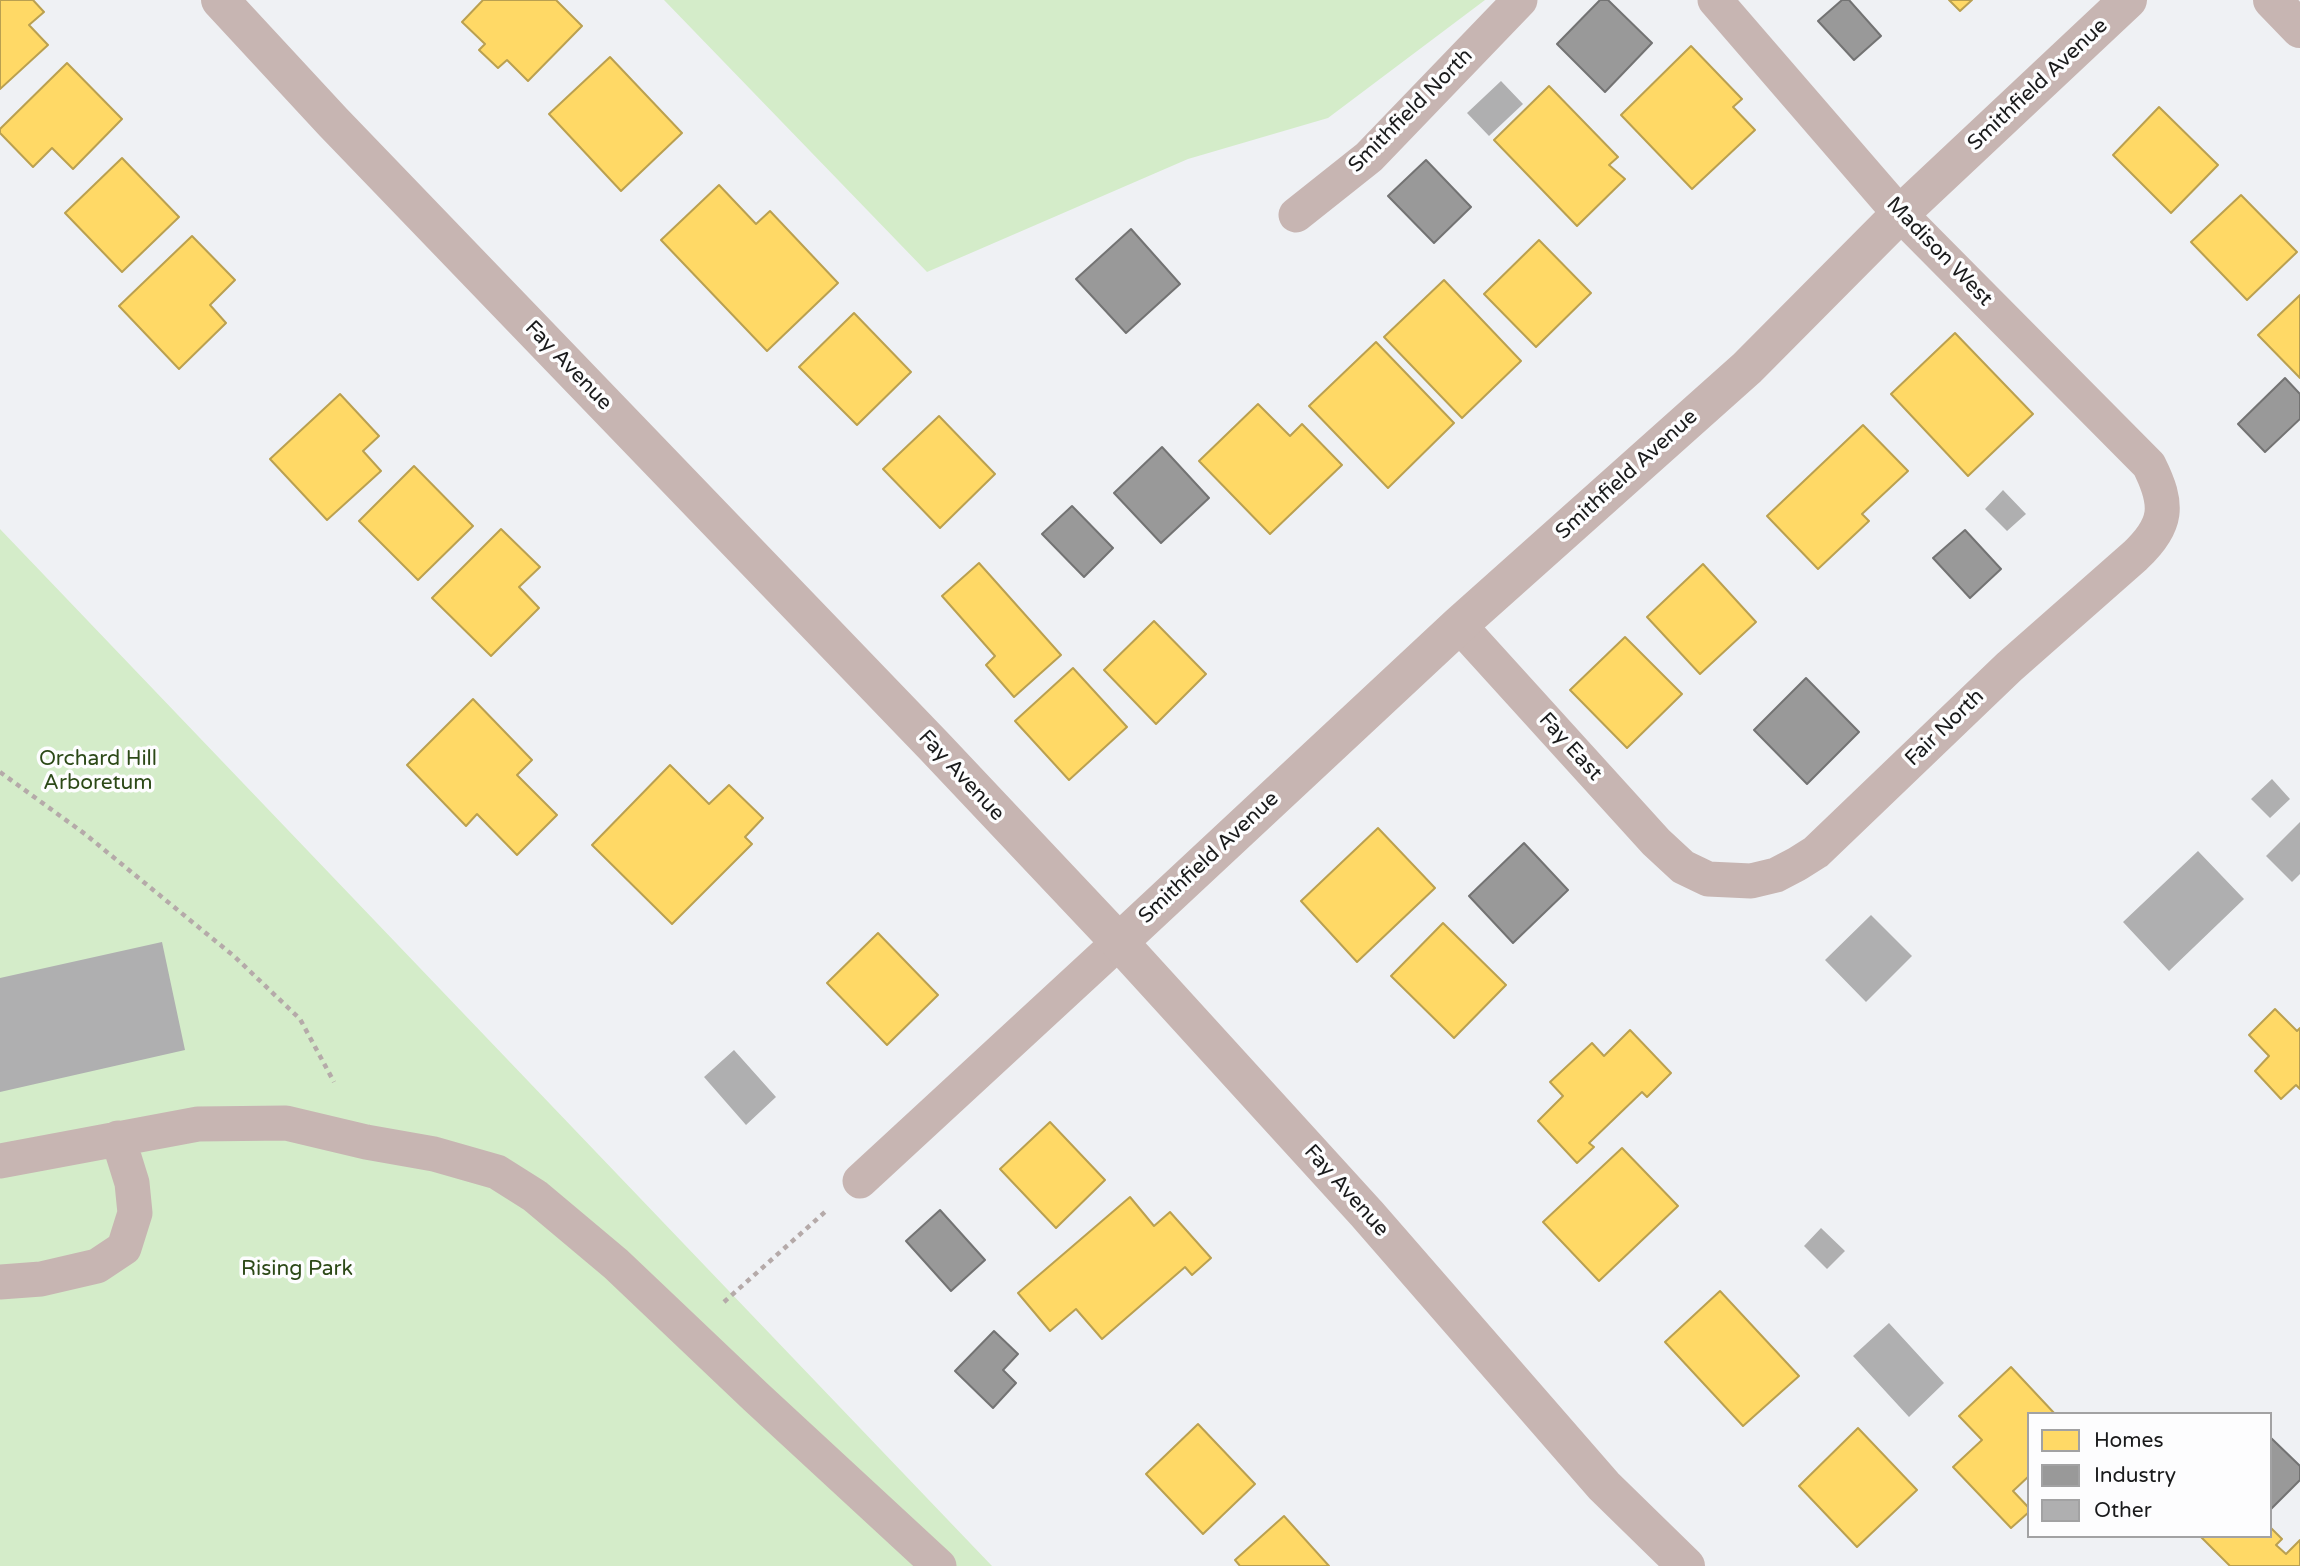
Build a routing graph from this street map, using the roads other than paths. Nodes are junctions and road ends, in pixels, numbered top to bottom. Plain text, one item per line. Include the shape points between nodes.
1 (220, 0) edge
2 (1520, 0) edge
3 (1715, 0) edge
4 (2128, 0) edge
5 (2272, 0) edge
6 (2300, 29) edge
7 (1900, 214) junction
8 (1296, 215) dead end
9 (2161, 501) joint
10 (1460, 625) junction
11 (1683, 867) joint
12 (1119, 942) junction
13 (118, 1138) junction
14 (0, 1161) edge
15 (860, 1181) road end
16 (0, 1282) edge
17 (939, 1566) edge
18 (1686, 1566) edge

1 - 12 street, Fay Avenue
2 - 8 lane, Smithfield North via 1369,157
3 - 7 lane, Madison West
4 - 7 street, Smithfield Avenue
5 - 6 street
7 - 9 lane, Madison West via 2149,465
7 - 10 street, Smithfield Avenue via 1746,368
9 - 11 lane, Fair North via 2161,522 2153,539 2009,667 1815,852 1776,875 1751,881 1708,879
10 - 11 lane, Fay East
10 - 12 street, Smithfield Avenue
12 - 15 lane
12 - 18 street, Fay Avenue via 1367,1214 1604,1486
13 - 14 lane
13 - 16 lane via 132,1183 135,1213 124,1248 97,1266 41,1279
13 - 17 lane via 198,1124 286,1122 496,1172 536,1196 616,1264

